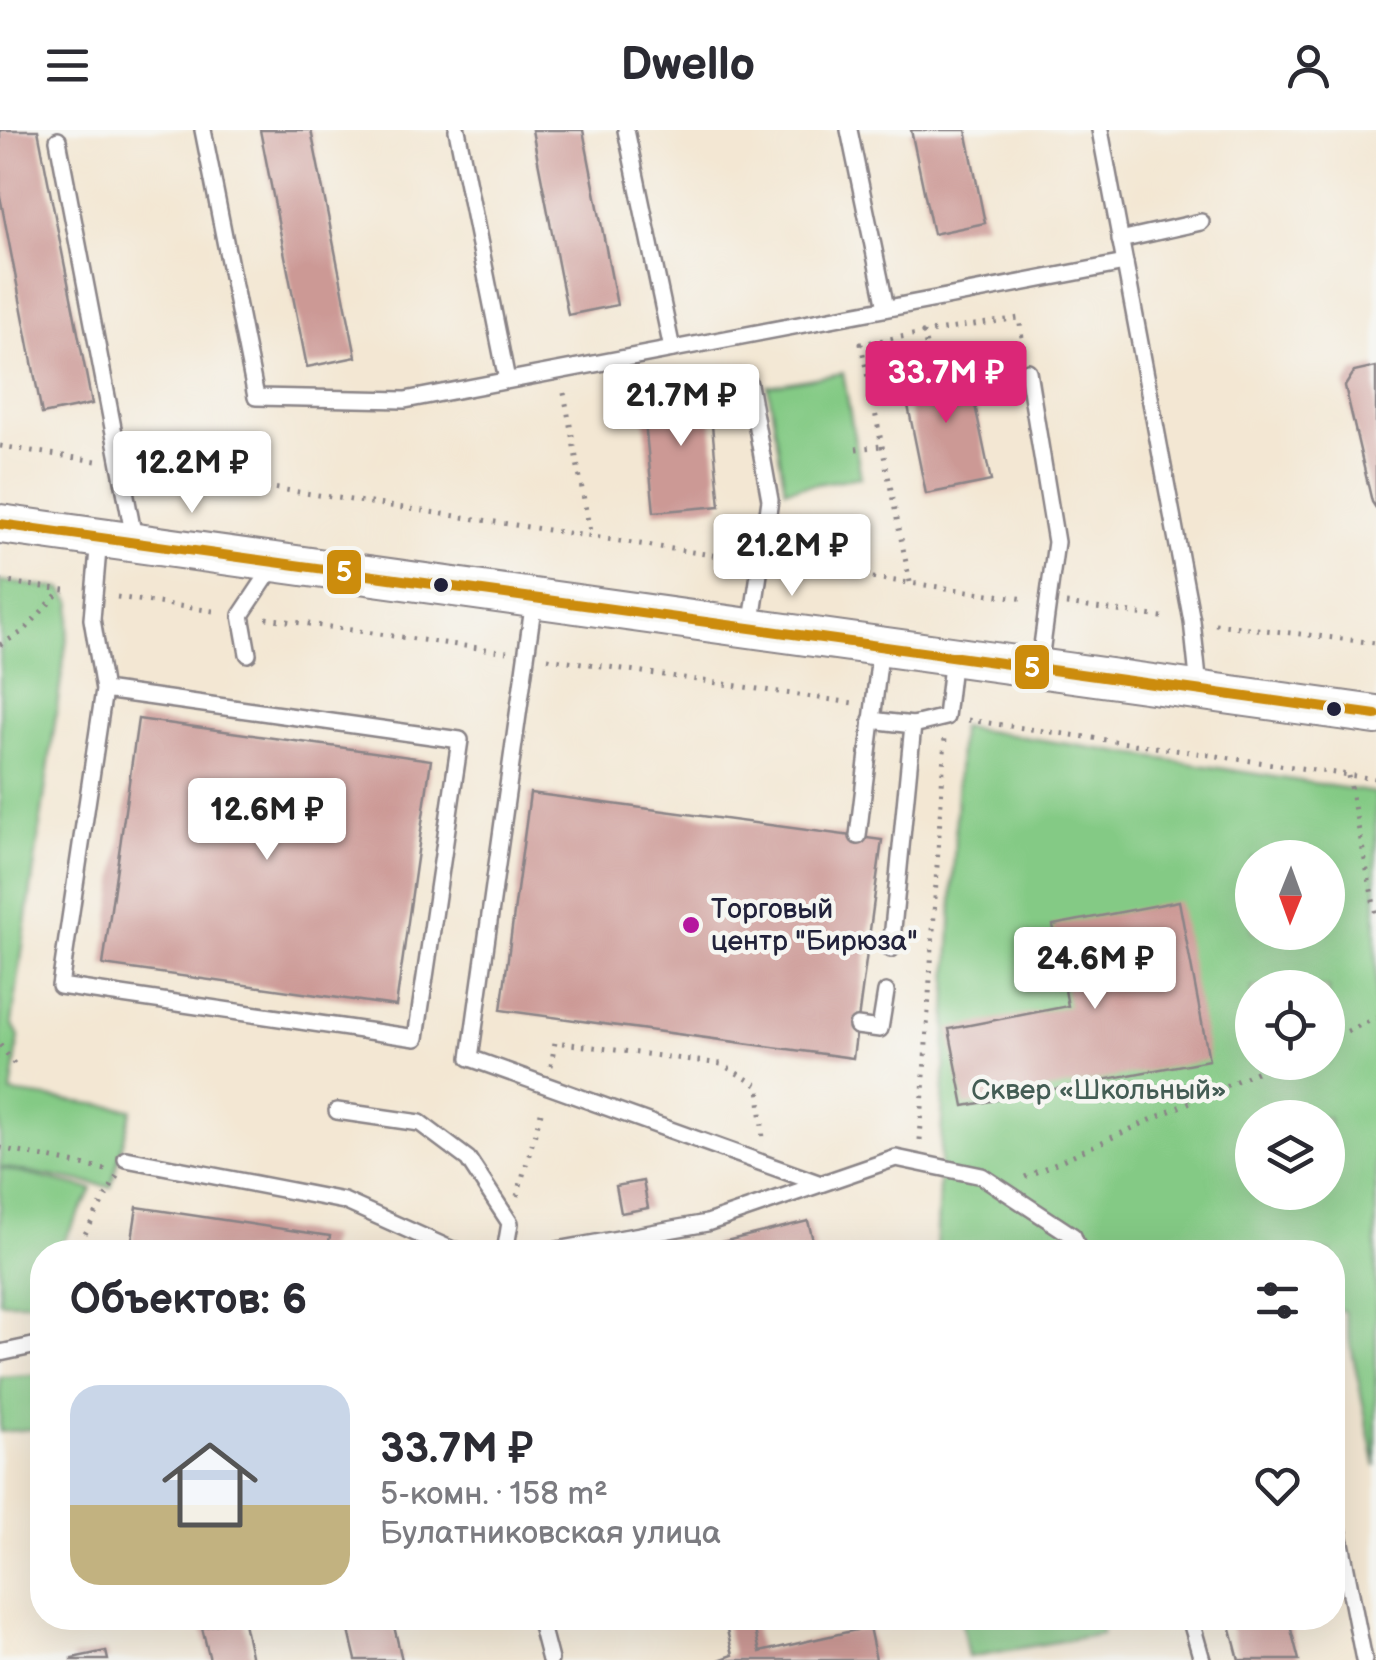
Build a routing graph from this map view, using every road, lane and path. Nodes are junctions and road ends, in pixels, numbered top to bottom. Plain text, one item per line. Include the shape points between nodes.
1 (203, 130) edge
2 (457, 130) edge
3 (626, 130) edge
4 (849, 130) edge
5 (1100, 130) edge
6 (58, 140) dead end
7 (1201, 222) dead end
8 (1120, 240) junction
9 (1125, 263) junction
10 (886, 308) junction
11 (924, 333) junction
12 (672, 349) junction
13 (931, 365) dead end
14 (560, 370) junction
15 (1028, 371) joint
16 (507, 380) junction
17 (749, 384) dead end
18 (0, 446) edge
19 (882, 446) junction
20 (856, 448) dead end
21 (120, 465) junction
22 (0, 524) edge
23 (591, 537) junction
24 (117, 540) junction
25 (278, 560) junction
26 (761, 563) junction
27 (0, 580) edge
28 (910, 583) junction
29 (62, 589) junction
30 (94, 594) junction
31 (534, 596) junction
32 (1048, 602) junction
33 (241, 615) junction
34 (1192, 621) junction
35 (752, 628) junction
36 (1376, 643) edge
37 (0, 645) edge
38 (880, 646) junction
39 (248, 654) dead end
40 (526, 655) junction
41 (953, 656) junction
42 (1039, 668) junction
43 (104, 690) junction
44 (1200, 692) junction
45 (872, 713) junction
46 (1376, 715) edge
47 (946, 717) junction
48 (913, 725) junction
49 (1348, 776) junction
50 (1376, 779) edge
51 (858, 836) dead end
52 (1376, 915) edge
53 (891, 949) dead end
54 (886, 992) dead end
55 (1376, 1018) edge
56 (857, 1026) dead end
57 (1345, 1032) edge
58 (0, 1045) edge
59 (15, 1065) dead end
60 (1238, 1080) edge
61 (548, 1086) junction
62 (336, 1111) dead end
63 (0, 1148) edge
64 (126, 1160) dead end
65 (764, 1163) junction
66 (919, 1163) junction
67 (818, 1183) junction
68 (1000, 1188) junction
69 (510, 1223) junction
70 (82, 1240) edge
71 (432, 1240) edge
72 (507, 1240) edge
73 (612, 1240) edge
74 (1074, 1240) edge
75 (30, 1347) edge
76 (0, 1354) edge
77 (1345, 1563) edge
78 (542, 1630) edge
79 (1193, 1630) edge
80 (550, 1660) edge
81 (1202, 1660) edge
82 (1364, 1660) edge

1 - 16 lane via 256,397 406,400
2 - 16 lane
3 - 12 lane
4 - 10 lane
5 - 8 lane
6 - 21 lane
7 - 8 lane
8 - 9 lane
9 - 10 lane
9 - 34 lane
10 - 12 lane
11 - 13 path
11 - 15 path via 1018,318
11 - 19 path via 862,344
12 - 14 lane
14 - 16 lane
14 - 23 path
15 - 32 lane via 1056,542
17 - 26 lane via 770,500
18 - 21 path
19 - 20 path
19 - 28 path
21 - 23 path
21 - 24 lane
22 - 24 street
23 - 26 path
24 - 25 street
24 - 30 lane
25 - 31 street
25 - 33 lane
26 - 28 path
26 - 35 lane
27 - 29 path
28 - 32 path
29 - 30 path
29 - 37 path via 24,631
30 - 33 path
30 - 43 lane
31 - 35 street
31 - 40 lane
32 - 34 path
32 - 42 lane
33 - 39 lane
33 - 40 path
34 - 36 path
34 - 44 lane
35 - 38 street
38 - 41 street
38 - 45 lane
40 - 45 path
40 - 61 lane via 470,1058
41 - 42 street
41 - 47 lane
42 - 44 street
43 - 43 lane via 60,986 416,1038 460,740
44 - 46 street
45 - 48 lane
45 - 51 lane
47 - 48 lane
47 - 49 path
47 - 66 path
48 - 53 lane
49 - 50 path
49 - 52 path
54 - 56 lane via 880,1029
55 - 57 path
58 - 59 path
60 - 68 path
61 - 65 lane
61 - 65 path via 555,1042 720,1064 759,1086
61 - 69 path
62 - 69 lane via 420,1123 468,1159
63 - 70 path via 119,1173
64 - 71 lane via 344,1201
65 - 67 lane
66 - 67 lane via 896,1158
66 - 68 lane via 982,1176
67 - 73 lane via 706,1223
68 - 74 lane
69 - 72 lane
75 - 76 lane
77 - 82 lane
78 - 80 lane
79 - 81 lane

